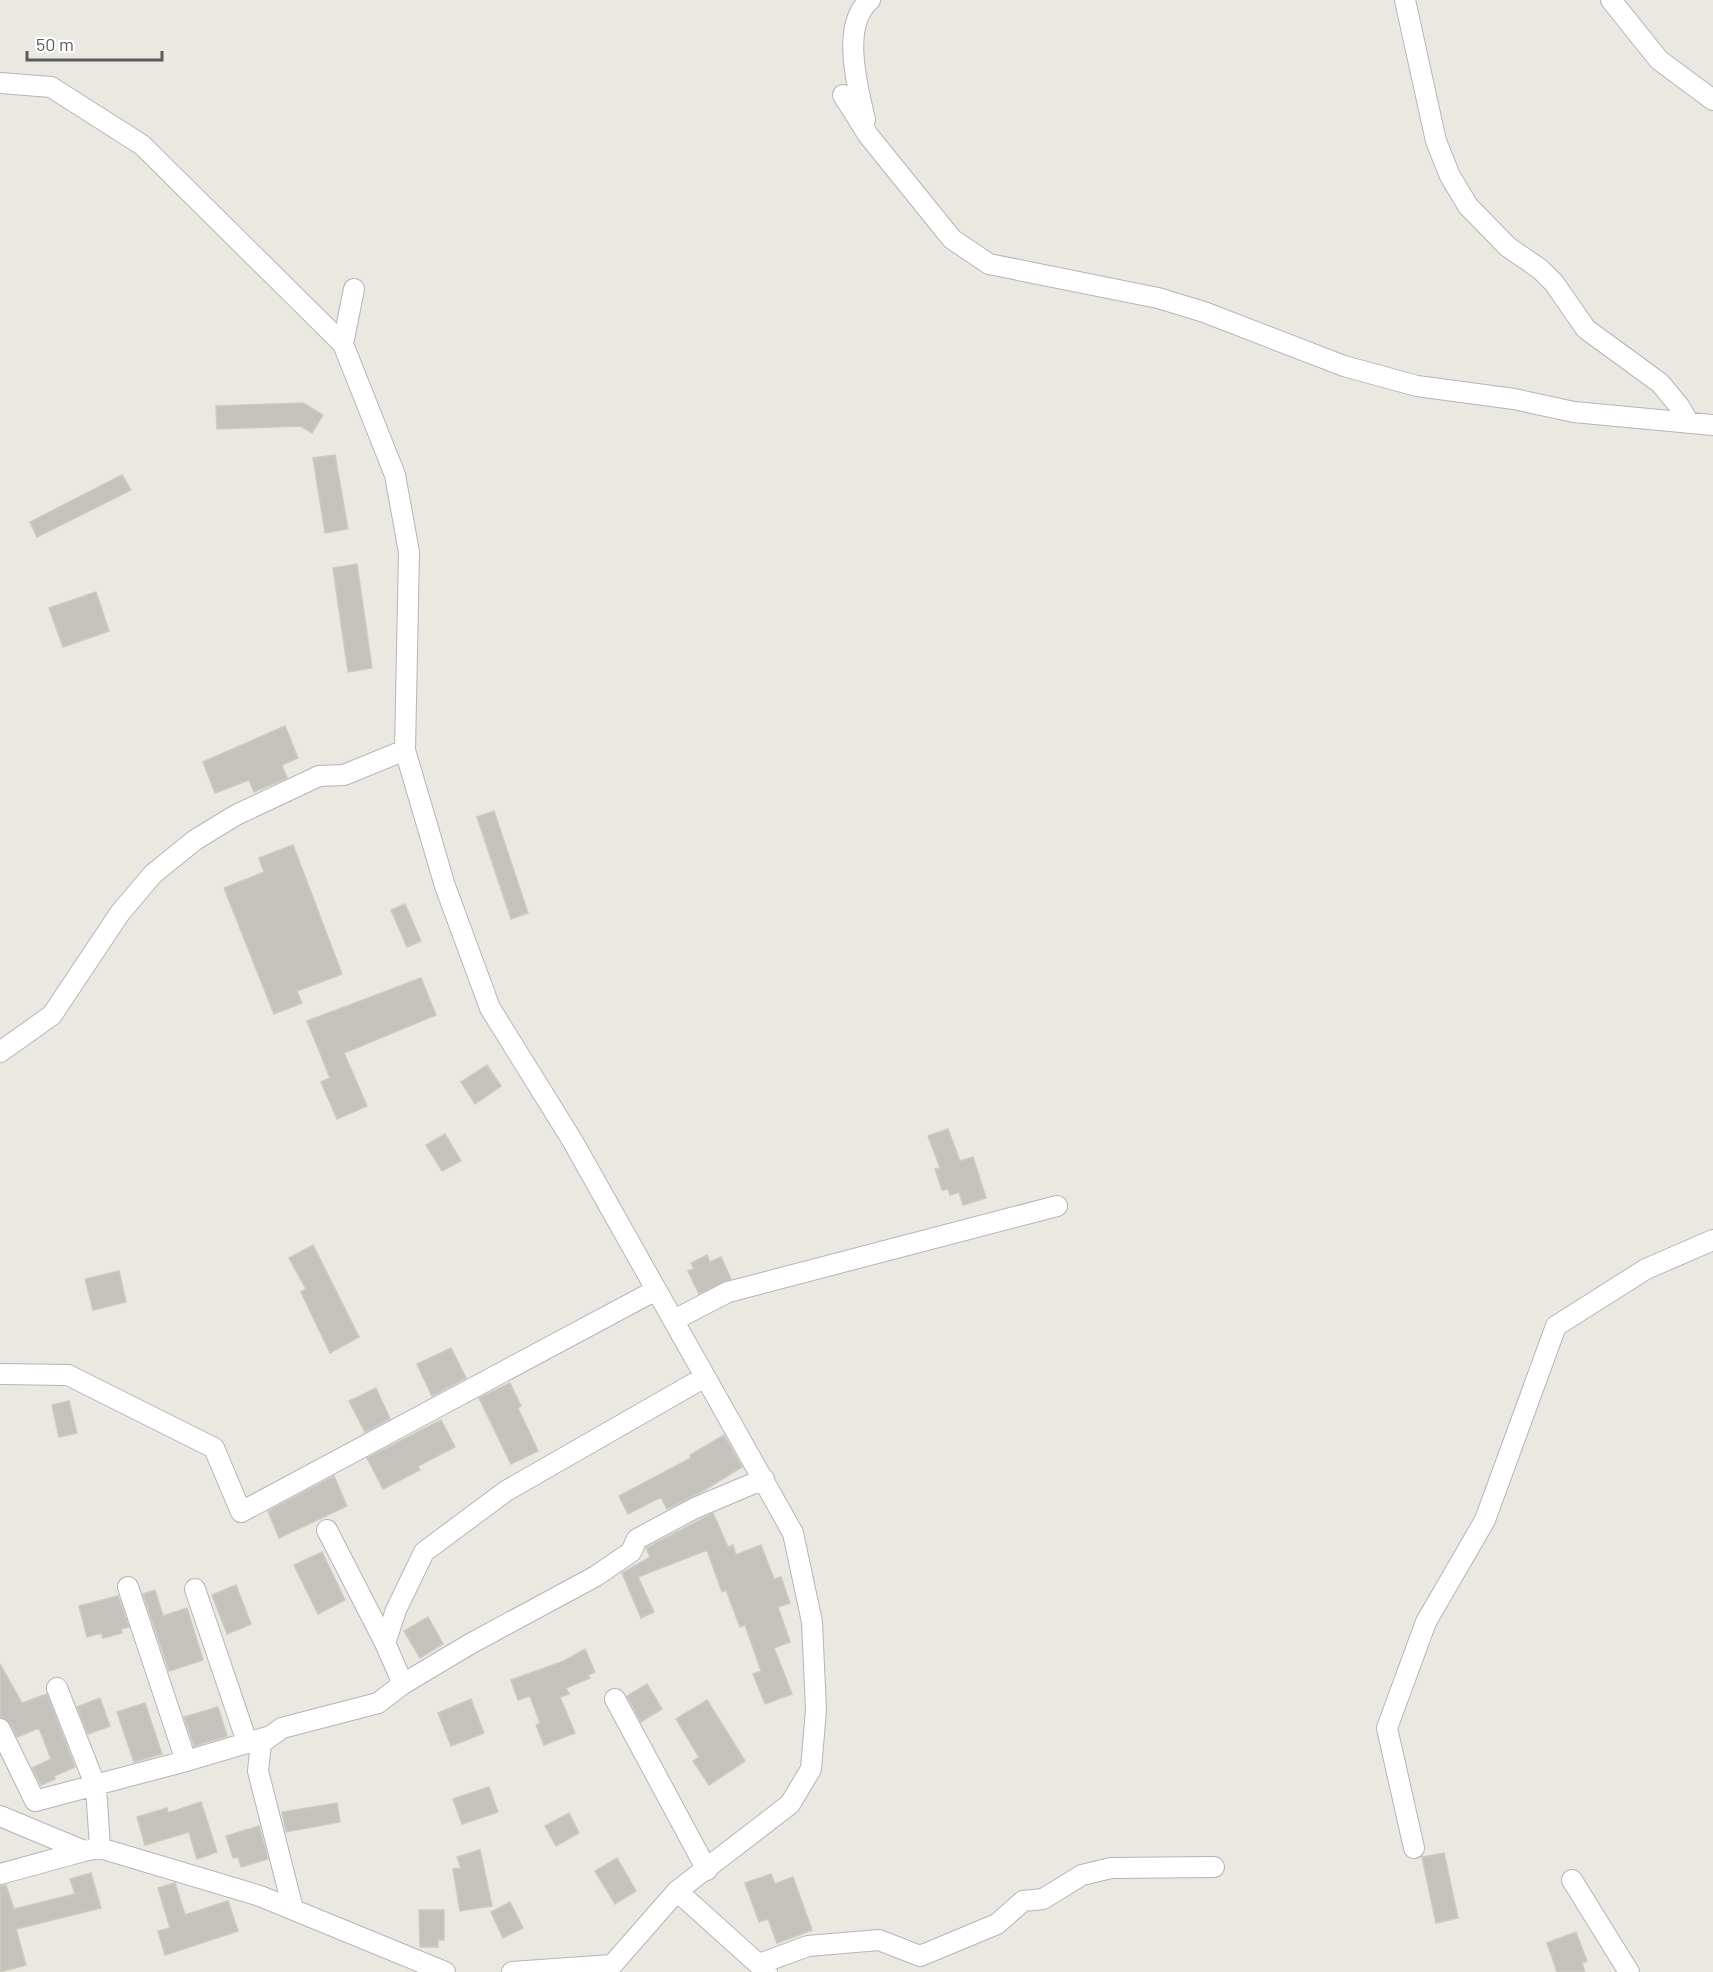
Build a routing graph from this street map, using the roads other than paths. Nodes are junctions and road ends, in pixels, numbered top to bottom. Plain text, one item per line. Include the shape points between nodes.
1 (870, 0) edge
2 (1405, 0) edge
3 (1611, 0) edge
4 (1, 79) edge
5 (843, 94) dead end
6 (1713, 100) edge
7 (868, 135) junction
8 (354, 289) dead end
9 (343, 344) junction
10 (1689, 423) junction
11 (1713, 425) edge
12 (405, 750) junction
13 (0, 1052) edge
14 (1057, 1206) dead end
15 (1713, 1240) edge
16 (656, 1290) junction
17 (674, 1320) junction
18 (0, 1374) edge
19 (705, 1377) junction
20 (764, 1479) junction
21 (327, 1530) dead end
22 (128, 1587) dead end
23 (195, 1589) dead end
24 (385, 1643) junction
25 (403, 1684) junction
26 (57, 1688) dead end
27 (615, 1699) dead end
28 (0, 1730) edge
29 (267, 1737) junction
30 (247, 1742) junction
31 (186, 1761) junction
32 (96, 1787) junction
33 (0, 1816) edge
34 (1414, 1848) dead end
35 (92, 1850) junction
36 (1214, 1867) dead end
37 (707, 1870) junction
38 (0, 1874) edge
39 (1572, 1880) dead end
40 (677, 1891) junction
41 (292, 1909) junction
42 (609, 1968) edge
43 (763, 1968) edge
44 (445, 1972) edge
45 (512, 1972) edge
46 (1629, 1972) edge

1 - 7 street via 854,27 854,73
2 - 10 street via 1436,141 1468,207 1508,247 1554,283 1586,329 1660,383
3 - 6 street via 1659,60
4 - 9 street via 51,87 142,145
5 - 7 street
7 - 10 street via 952,239 988,264 1158,298 1344,366 1417,386 1514,399 1574,412
8 - 9 street
9 - 12 street via 395,475 409,552
10 - 11 street
12 - 13 street via 344,775 320,776 236,815 195,840 153,874 120,913 52,1015
12 - 16 street via 445,886 490,1008 572,1140
14 - 17 street via 728,1292
15 - 34 street via 1646,1269 1556,1326 1485,1520 1426,1622 1387,1728
16 - 17 street
16 - 18 street via 241,1512 214,1448 68,1375
17 - 19 street
19 - 20 street
19 - 24 street via 506,1491 424,1552
20 - 25 street via 694,1508 638,1539 631,1552 596,1576
20 - 37 street via 793,1533 812,1622 816,1710 811,1769 790,1804
21 - 24 street
22 - 31 street
23 - 30 street
24 - 25 street
25 - 29 street via 378,1703 282,1728
26 - 32 street
27 - 37 street
28 - 32 street via 35,1801
29 - 30 street
29 - 41 street via 261,1743 258,1771
30 - 31 street
31 - 32 street
32 - 35 street
33 - 35 street
35 - 38 street
35 - 41 street via 196,1875
36 - 43 street via 1111,1868 1082,1875 1043,1899 1023,1901 997,1924 920,1956 879,1940 808,1946
37 - 40 street
39 - 46 street
40 - 42 street
40 - 43 street
41 - 44 street
42 - 45 street

